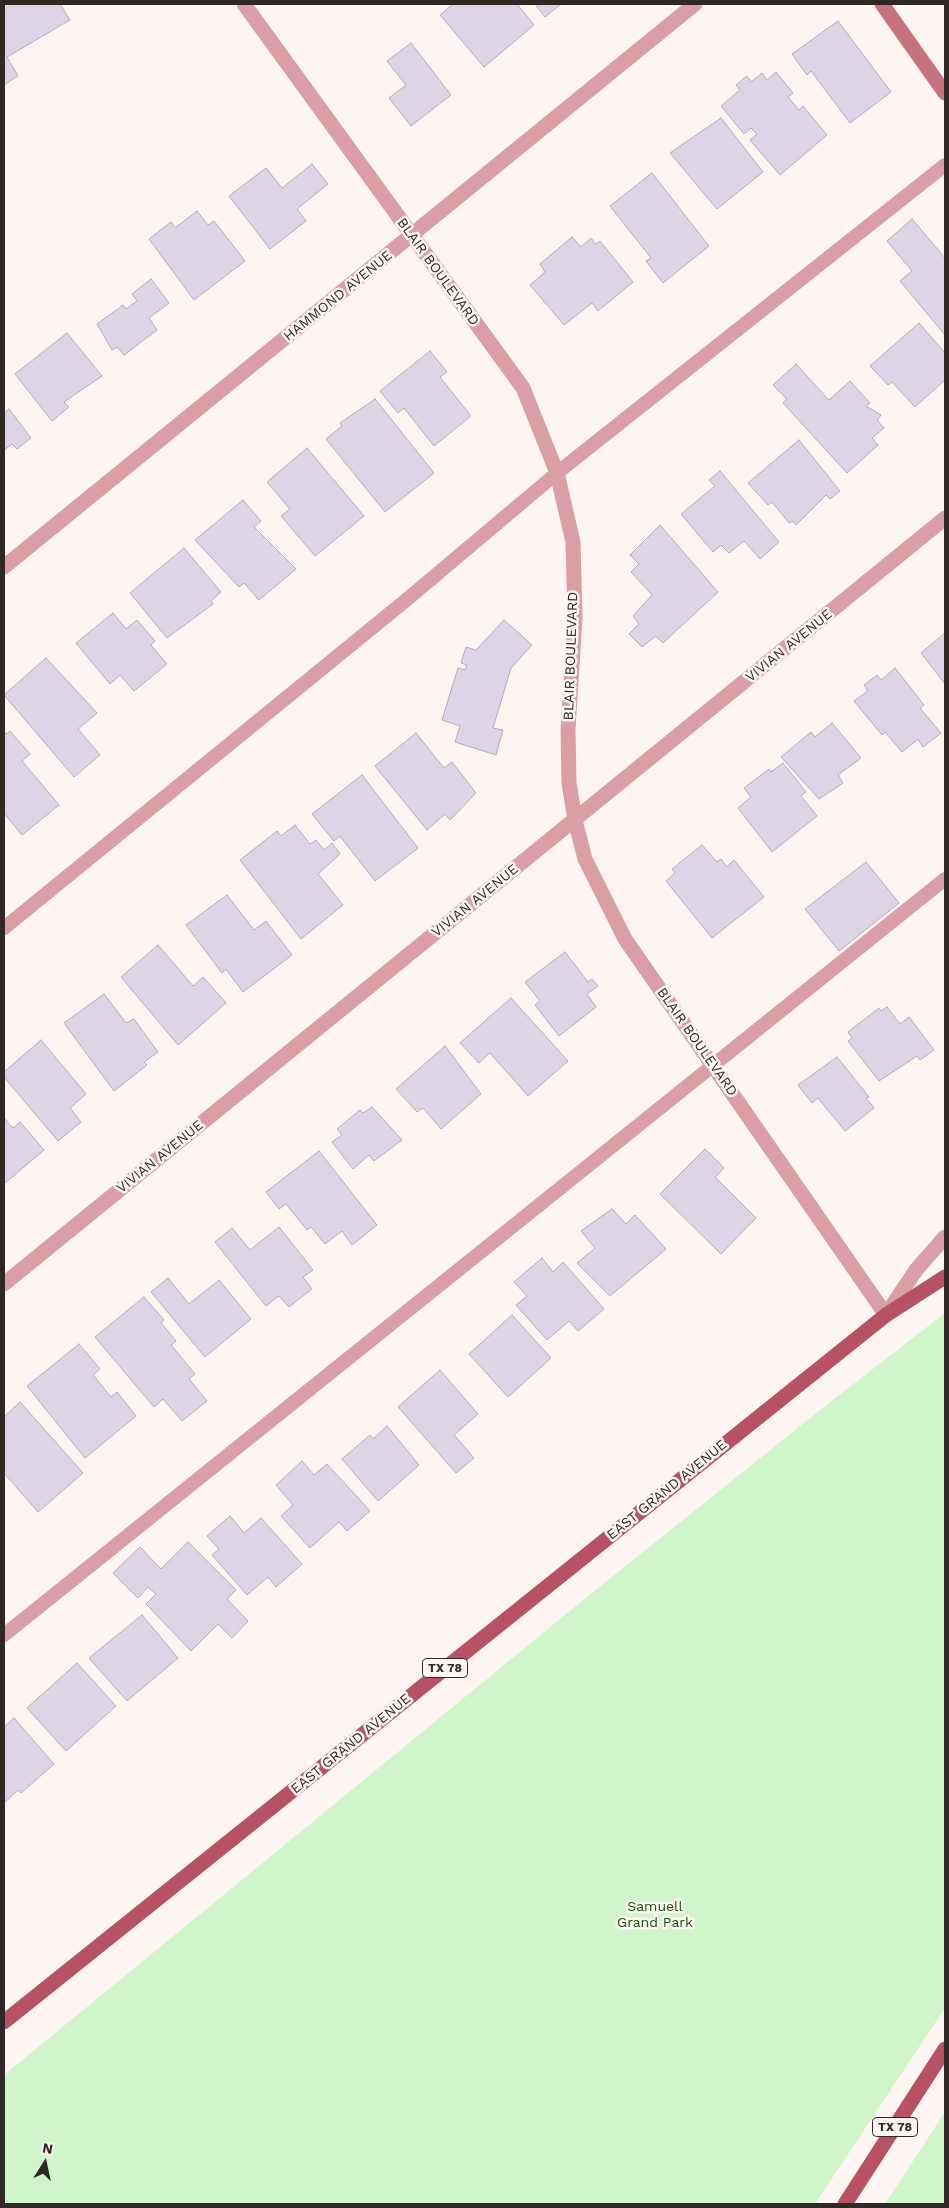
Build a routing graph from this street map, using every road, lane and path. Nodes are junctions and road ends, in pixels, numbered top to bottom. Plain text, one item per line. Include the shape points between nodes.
1 (244, 4) edge
2 (695, 4) edge
3 (882, 4) edge
4 (945, 93) edge
5 (945, 164) edge
6 (412, 236) junction
7 (557, 473) junction
8 (945, 518) edge
9 (4, 567) edge
10 (575, 820) junction
11 (945, 879) edge
12 (4, 928) edge
13 (714, 1066) junction
14 (945, 1237) edge
15 (945, 1277) edge
16 (4, 1284) edge
17 (886, 1315) junction
18 (4, 1635) edge
19 (4, 2022) edge
20 (945, 2049) edge
21 (845, 2204) edge

1 - 6 street, BLAIR BOULEVARD
2 - 6 street, HAMMOND AVENUE
3 - 4 street
5 - 7 lane
6 - 7 street, BLAIR BOULEVARD via 523,388
6 - 9 street, HAMMOND AVENUE
7 - 10 street, BLAIR BOULEVARD via 573,542 575,618 568,729 569,783
7 - 12 lane
8 - 10 street, VIVIAN AVENUE
10 - 13 street, BLAIR BOULEVARD via 585,859 625,939
10 - 16 street, VIVIAN AVENUE
11 - 13 lane
13 - 17 street, BLAIR BOULEVARD
13 - 18 lane
14 - 17 street, EAST GRAND AVENUE via 916,1270
15 - 17 main road, EAST GRAND AVENUE / TX 78
17 - 19 main road, EAST GRAND AVENUE / TX 78
20 - 21 main road, TX 78

